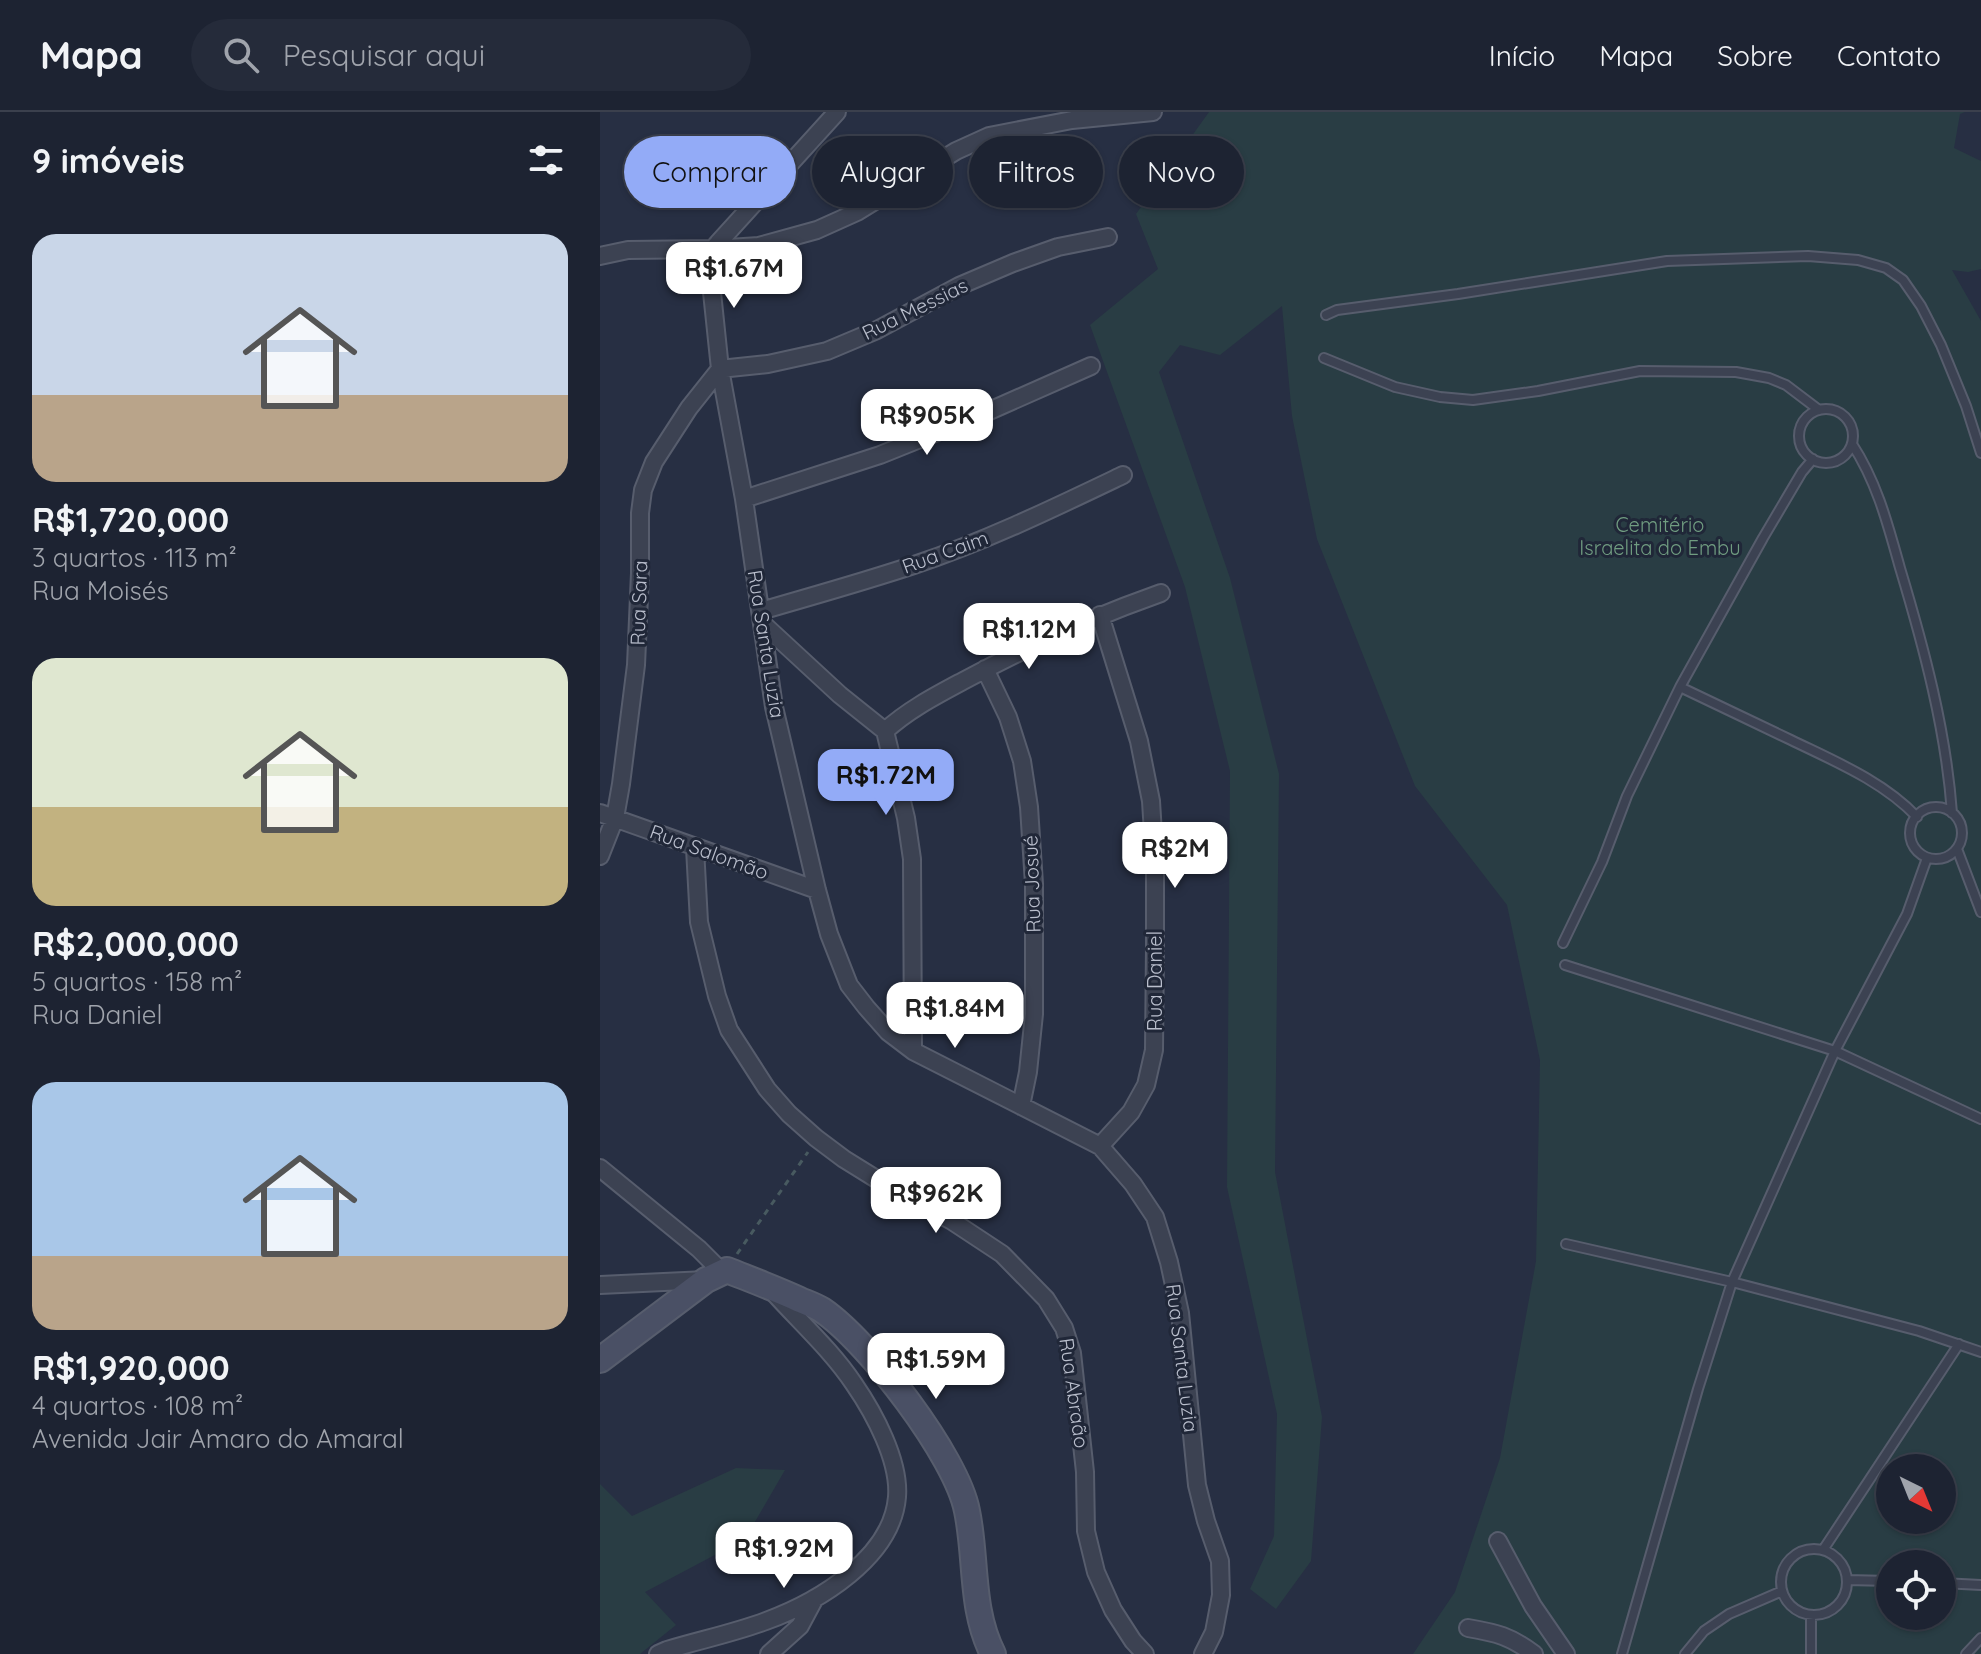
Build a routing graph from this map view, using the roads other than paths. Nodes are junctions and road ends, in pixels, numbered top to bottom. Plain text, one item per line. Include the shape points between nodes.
1 (837, 112) edge
2 (1153, 112) edge
3 (1108, 237) dead end
4 (713, 249) junction
5 (600, 256) edge
6 (1326, 315) dead end
7 (1324, 358) dead end
8 (1091, 366) dead end
9 (720, 369) junction
10 (1819, 410) junction
11 (1852, 444) junction
12 (1981, 453) edge
13 (1813, 459) junction
14 (1123, 475) dead end
15 (744, 499) junction
16 (1161, 593) dead end
17 (1100, 615) junction
18 (762, 617) junction
19 (985, 669) junction
20 (1680, 687) junction
21 (885, 731) junction
22 (1952, 813) junction
23 (607, 816) edge
24 (1917, 817) junction
25 (695, 848) junction
26 (1957, 849) junction
27 (600, 856) edge
28 (1927, 858) junction
29 (817, 890) junction
30 (1981, 912) edge
31 (1563, 943) dead end
32 (1565, 965) dead end
33 (913, 1051) junction
34 (1835, 1051) junction
35 (1021, 1106) junction
36 (1981, 1119) edge
37 (1100, 1146) junction
38 (600, 1168) edge
39 (1566, 1244) dead end
40 (716, 1275) junction
41 (1732, 1282) junction
42 (766, 1284) junction
43 (600, 1285) edge
44 (1959, 1344) junction
45 (1981, 1352) edge
46 (600, 1360) edge
47 (1498, 1541) dead end
48 (1823, 1550) junction
49 (1847, 1580) junction
50 (1876, 1581) edge
51 (1956, 1584) edge
52 (1981, 1585) edge
53 (1782, 1591) junction
54 (815, 1598) junction
55 (1811, 1615) junction
56 (1468, 1628) dead end
57 (1981, 1638) edge
58 (658, 1654) edge
59 (769, 1654) edge
60 (993, 1654) edge
61 (1145, 1654) edge
62 (1203, 1654) edge
63 (1534, 1654) edge
64 (1566, 1654) edge
65 (1622, 1654) edge
66 (1685, 1654) edge
67 (1811, 1654) edge
68 (1966, 1654) edge

1 - 4 street
2 - 4 street via 989,136 817,230 759,246
3 - 9 street, Rua Messias via 1013,263 827,351
4 - 5 street via 628,250
4 - 9 street, Rua Santa Luzia via 710,273
6 - 12 lane via 1667,261 1808,256 1858,260 1886,268 1903,280 1921,306
7 - 10 lane via 1395,387 1473,400 1640,371 1736,372 1786,385
8 - 15 street via 880,455
9 - 15 street, Rua Santa Luzia
9 - 23 street, Rua Sara via 654,462 643,490 636,665 621,784
10 - 11 lane via 1835,410 1848,420
10 - 13 lane via 1800,428 1801,446
11 - 13 lane via 1840,459
11 - 22 lane via 1877,494 1910,600 1940,721
13 - 20 lane
14 - 18 street, Rua Caim via 1032,519
15 - 18 street, Rua Santa Luzia
16 - 17 street
17 - 19 street
17 - 37 street, Rua Daniel via 1139,741 1151,801 1155,946 1154,1050 1146,1085 1131,1112
18 - 21 street via 840,695
18 - 29 street, Rua Santa Luzia via 774,707
19 - 21 street via 901,716
19 - 35 street, Rua Josué via 1008,717 1029,807 1034,1014
20 - 24 lane via 1836,762
20 - 31 lane
21 - 33 street via 912,859
22 - 24 lane via 1938,807
22 - 26 lane via 1961,826
23 - 25 street, Rua Salomão
23 - 27 street, Rua Sara
24 - 28 lane via 1911,840
25 - 29 street, Rua Salomão
25 - 61 street, Rua Abraão via 699,922 708,962 729,1030 767,1089 816,1138 1002,1254 1046,1299 1064,1328 1072,1353 1086,1531 1096,1572 1113,1610
26 - 28 lane via 1944,858
26 - 30 lane
28 - 34 lane via 1907,914
29 - 33 street, Rua Santa Luzia via 849,985 888,1032
32 - 34 lane
33 - 35 street, Rua Santa Luzia
34 - 36 lane
34 - 41 lane
35 - 37 street, Rua Santa Luzia
37 - 62 street, Rua Santa Luzia via 1155,1217 1180,1313 1197,1485 1220,1561 1221,1595 1214,1632
38 - 40 street via 699,1249 716,1266
39 - 41 lane
40 - 42 main road
40 - 43 street
40 - 46 main road
41 - 44 lane
41 - 65 lane
42 - 54 street via 853,1382 873,1414 894,1469 897,1495 879,1543 843,1581
42 - 60 main road via 821,1309 860,1342 955,1475 967,1508 974,1593
44 - 45 lane
44 - 48 lane
47 - 64 street
48 - 49 lane via 1840,1561
48 - 53 lane via 1794,1555 1787,1563
49 - 50 lane
49 - 55 lane via 1833,1609
51 - 52 lane
53 - 55 lane via 1788,1603
53 - 66 lane via 1729,1614 1704,1631
54 - 58 street via 767,1621
54 - 59 street via 800,1626
55 - 67 lane
56 - 63 street via 1500,1634
57 - 68 lane

